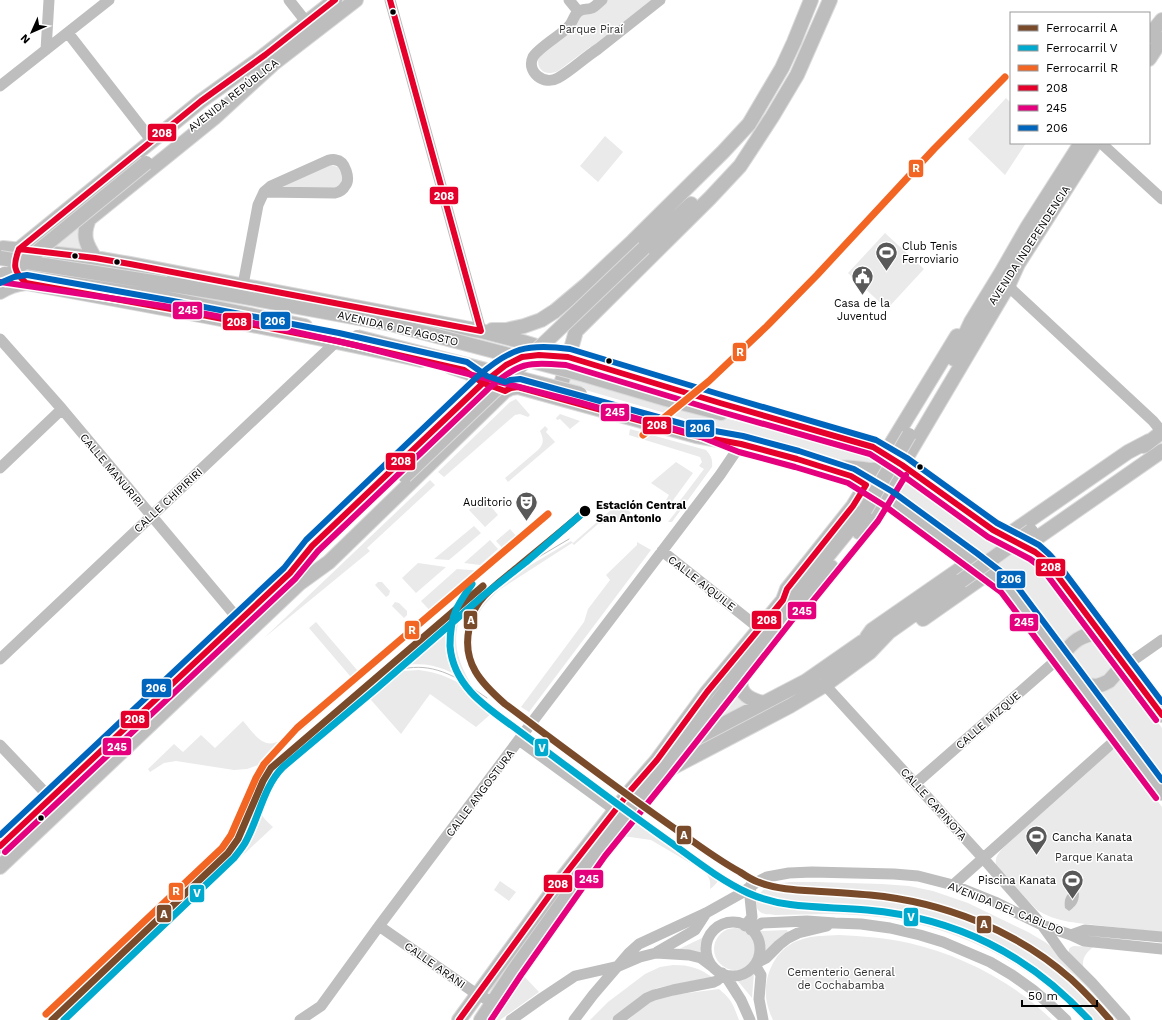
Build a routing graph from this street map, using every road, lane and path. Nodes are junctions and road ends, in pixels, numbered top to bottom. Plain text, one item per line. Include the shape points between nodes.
1 (49, 0) edge
2 (108, 0) edge
3 (289, 0) edge
4 (335, 0) edge
5 (356, 0) edge
6 (390, 0) edge
7 (569, 0) edge
8 (602, 0) edge
9 (660, 0) edge
10 (811, 0) edge
11 (830, 0) edge
12 (578, 11) junction
13 (1162, 20) edge
14 (310, 27) junction
15 (68, 33) junction
16 (1150, 35) edge
17 (1162, 39) edge
18 (46, 50) junction
19 (1150, 57) edge
20 (268, 60) junction
21 (0, 86) edge
22 (749, 124) junction
23 (761, 133) junction
24 (152, 141) junction
25 (1080, 144) edge
26 (1094, 144) edge
27 (1102, 144) edge
28 (144, 162) junction
29 (264, 192) junction
30 (1162, 199) edge
31 (642, 247) junction
32 (19, 249) junction
33 (1, 250) edge
34 (96, 258) junction
35 (1018, 264) junction
36 (0, 275) edge
37 (26, 283) junction
38 (242, 285) junction
39 (1008, 286) junction
40 (1, 290) edge
41 (971, 322) junction
42 (481, 331) junction
43 (0, 339) edge
44 (336, 341) junction
45 (962, 345) junction
46 (568, 356) junction
47 (483, 383) junction
48 (505, 391) junction
49 (553, 396) junction
50 (62, 409) junction
51 (790, 424) junction
52 (1162, 432) edge
53 (1156, 442) edge
54 (741, 444) junction
55 (1162, 451) edge
56 (885, 454) junction
57 (902, 465) junction
58 (0, 468) edge
59 (832, 469) junction
60 (403, 474) junction
61 (866, 485) junction
62 (884, 496) junction
63 (152, 516) junction
64 (1005, 537) junction
65 (1024, 546) junction
66 (662, 551) junction
67 (973, 560) junction
68 (990, 572) junction
69 (290, 573) junction
70 (300, 583) junction
71 (790, 601) junction
72 (239, 620) junction
73 (760, 629) junction
74 (1100, 632) junction
75 (1162, 640) edge
76 (866, 647) junction
77 (1060, 658) junction
78 (0, 659) edge
79 (1125, 666) junction
80 (741, 672) junction
81 (825, 685) junction
82 (1081, 685) junction
83 (763, 703) junction
84 (1162, 715) edge
85 (1120, 736) junction
86 (520, 740) junction
87 (0, 745) edge
88 (684, 745) junction
89 (657, 760) junction
90 (662, 773) junction
91 (916, 783) junction
92 (1162, 793) edge
93 (50, 799) junction
94 (61, 809) junction
95 (616, 810) junction
96 (0, 846) edge
97 (983, 858) junction
98 (0, 867) edge
99 (953, 885) junction
100 (751, 886) junction
101 (710, 911) junction
102 (733, 923) junction
103 (835, 924) junction
104 (1042, 925) junction
105 (379, 926) junction
106 (748, 928) junction
107 (1071, 935) junction
108 (710, 936) junction
109 (1162, 937) edge
110 (1162, 949) edge
111 (656, 953) junction
112 (756, 964) junction
113 (619, 966) junction
114 (720, 972) junction
115 (478, 995) junction
116 (493, 1002) junction
117 (300, 1020) edge
118 (459, 1020) edge
119 (481, 1020) edge
120 (511, 1020) edge
121 (574, 1020) edge
122 (618, 1020) edge
123 (750, 1020) edge
124 (763, 1020) edge
125 (1066, 1020) edge
126 (1125, 1020) edge

1 - 18 street
2 - 15 street
3 - 14 street
4 - 14 main road, AVENIDA REPÚBLICA
5 - 14 main road, AVENIDA REPÚBLICA
6 - 42 street
7 - 12 street
8 - 12 street via 592,8
9 - 12 street via 558,78 550,81 542,79 535,74 533,57 570,26
10 - 22 main road via 782,68
11 - 23 main road via 797,75
13 - 16 main road
14 - 20 main road, AVENIDA REPÚBLICA
15 - 18 street
15 - 24 street
17 - 19 main road
18 - 21 street
20 - 24 main road via 201,101
20 - 28 main road, AVENIDA REPÚBLICA
20 - 34 main road via 214,118 89,220 86,244
22 - 31 main road via 729,156 706,183
22 - 42 main road via 639,236 555,311 541,320 524,326
23 - 31 main road via 709,187
23 - 46 main road via 740,166 576,331
24 - 32 main road
25 - 41 main road, AVENIDA INDEPENDENCIA
26 - 35 main road, AVENIDA INDEPENDENCIA
27 - 30 street
28 - 36 main road, AVENIDA REPÚBLICA, bridge
28 - 40 main road, AVENIDA REPÚBLICA, bridge
29 - 29 street via 335,194 346,186 348,179 341,162 329,160 271,186
29 - 38 street via 258,205
31 - 60 main road, bridge
32 - 33 main road, AVENIDA 6 DE AGOSTO
32 - 34 main road, AVENIDA 6 DE AGOSTO
32 - 37 main road via 14,260 15,270 19,278
33 - 40 main road via 9,263 9,272
33 - 51 main road, AVENIDA 6 DE AGOSTO, bridge via 166,284 391,324 744,419
34 - 38 main road, AVENIDA 6 DE AGOSTO
35 - 39 main road
35 - 45 main road, AVENIDA INDEPENDENCIA via 1006,277 969,339
36 - 54 main road, AVENIDA 6 DE AGOSTO, bridge via 165,298 357,337 699,427
37 - 40 main road, AVENIDA 6 DE AGOSTO
37 - 44 main road, AVENIDA 6 DE AGOSTO
38 - 42 main road, AVENIDA 6 DE AGOSTO
39 - 52 street
39 - 57 main road
41 - 45 main road, AVENIDA INDEPENDENCIA
41 - 56 main road via 960,330
42 - 46 main road, AVENIDA 6 DE AGOSTO
43 - 50 street, CALLE MANURIPI
44 - 47 main road, AVENIDA 6 DE AGOSTO via 464,370
44 - 63 street, CALLE CHIPIRIRI
45 - 71 main road, AVENIDA INDEPENDENCIA, bridge via 865,510
46 - 47 main road via 523,357 493,374
46 - 49 main road via 562,380
46 - 51 main road, AVENIDA 6 DE AGOSTO
47 - 48 main road, AVENIDA 6 DE AGOSTO
47 - 69 main road via 312,546
48 - 49 main road, AVENIDA 6 DE AGOSTO via 518,387
48 - 70 main road via 329,562
49 - 54 main road, AVENIDA 6 DE AGOSTO via 696,436
50 - 58 street
50 - 63 street, CALLE MANURIPI
51 - 56 main road, AVENIDA 6 DE AGOSTO via 859,442
52 - 53 main road
53 - 64 main road via 1128,452
53 - 76 main road, bridge
54 - 59 main road, AVENIDA 6 DE AGOSTO
54 - 66 street, CALLE ANGOSTURA
55 - 65 main road
56 - 57 main road, AVENIDA 6 DE AGOSTO
57 - 59 main road via 873,470 846,467
57 - 62 main road
57 - 64 main road, AVENIDA 6 DE AGOSTO
59 - 61 main road, AVENIDA 6 DE AGOSTO
60 - 69 main road via 318,553
60 - 70 main road
61 - 62 main road, AVENIDA 6 DE AGOSTO
61 - 71 main road via 853,506 787,589
62 - 67 main road, AVENIDA 6 DE AGOSTO
62 - 71 main road via 872,516 802,602
63 - 72 street, CALLE MANURIPI
63 - 78 street, CALLE CHIPIRIRI
64 - 65 main road, AVENIDA 6 DE AGOSTO
65 - 74 main road, AVENIDA 6 DE AGOSTO via 1042,556
66 - 73 street, CALLE AIQUILE
66 - 86 street, CALLE ANGOSTURA
67 - 68 main road, AVENIDA 6 DE AGOSTO
67 - 76 main road via 872,630
68 - 76 main road via 886,646
68 - 77 main road, AVENIDA 6 DE AGOSTO via 1006,586
69 - 72 main road
70 - 94 main road
71 - 73 main road, AVENIDA INDEPENDENCIA
71 - 80 main road, AVENIDA INDEPENDENCIA
72 - 93 main road
73 - 89 main road, AVENIDA INDEPENDENCIA via 707,692
74 - 77 main road via 1077,639
74 - 79 main road, AVENIDA 6 DE AGOSTO
75 - 79 street
76 - 81 main road
76 - 83 main road
77 - 82 main road, AVENIDA 6 DE AGOSTO
77 - 91 street, CALLE MIZQUE
79 - 82 main road via 1103,684
79 - 84 main road, AVENIDA 6 DE AGOSTO
80 - 83 main road via 740,687 753,700
80 - 88 main road, AVENIDA INDEPENDENCIA
81 - 90 main road
81 - 91 street, CALLE CAPINOTA
82 - 85 main road, AVENIDA 6 DE AGOSTO
83 - 88 main road
85 - 92 main road, AVENIDA 6 DE AGOSTO
85 - 97 street
86 - 95 street
86 - 105 street, CALLE ANGOSTURA
87 - 93 street
88 - 89 main road
88 - 90 main road, AVENIDA INDEPENDENCIA
89 - 95 main road, AVENIDA INDEPENDENCIA
90 - 116 main road, AVENIDA INDEPENDENCIA via 591,862
91 - 97 street, CALLE CAPINOTA
93 - 94 street
93 - 96 main road
94 - 98 main road
95 - 115 main road, AVENIDA INDEPENDENCIA
97 - 99 street
97 - 104 street, CALLE CAPINOTA
99 - 100 street, AVENIDA DEL CABILDO via 918,876 798,872 778,875
99 - 104 street, AVENIDA DEL CABILDO
100 - 101 street, AVENIDA DEL CABILDO
100 - 106 street via 752,917
101 - 102 street
101 - 108 street
101 - 111 street via 695,930
101 - 113 street, AVENIDA DEL CABILDO via 639,944
102 - 106 street
102 - 108 street via 720,926
103 - 106 street via 807,921 762,923
103 - 112 street via 798,933
103 - 125 street via 890,928 966,951 1012,975
104 - 107 street, AVENIDA DEL CABILDO
104 - 126 street, CALLE CAPINOTA via 1063,954
105 - 115 street, CALLE ARANI
105 - 117 street, CALLE ANGOSTURA via 321,1006
106 - 112 street via 755,934 760,946
107 - 109 street, AVENIDA DEL CABILDO via 1085,930
107 - 110 street, AVENIDA DEL CABILDO via 1084,941
108 - 114 street via 707,955
111 - 113 street
111 - 114 street via 701,958
112 - 114 street via 738,976
112 - 124 street via 761,975 759,999
113 - 120 street via 575,976
113 - 121 street, AVENIDA DEL CABILDO
114 - 122 street via 718,981 647,998
114 - 123 street via 741,1000
115 - 116 street, CALLE ARANI
115 - 118 main road, AVENIDA INDEPENDENCIA
116 - 119 main road, AVENIDA INDEPENDENCIA

